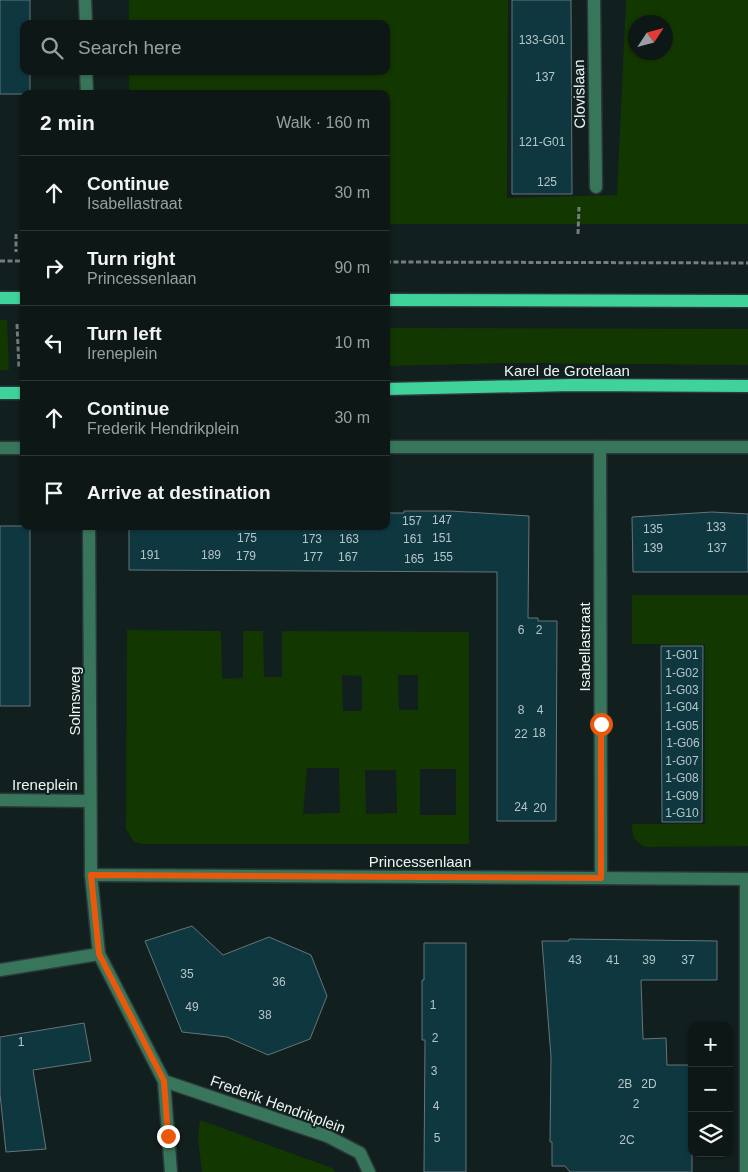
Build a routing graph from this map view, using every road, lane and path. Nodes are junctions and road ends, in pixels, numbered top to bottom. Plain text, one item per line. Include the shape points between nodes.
1 (85, 0) edge
2 (594, 0) edge
3 (86, 20) edge
4 (86, 75) edge
5 (87, 90) edge
6 (596, 187) dead end
7 (16, 234) dead end
8 (16, 252) dead end
9 (0, 261) edge
10 (20, 261) edge
11 (390, 262) edge
12 (748, 263) edge
13 (0, 298) edge
14 (20, 298) edge
15 (390, 300) edge
16 (748, 301) edge
17 (17, 318) dead end
18 (19, 373) dead end
19 (748, 386) edge
20 (390, 389) edge
21 (0, 393) edge
22 (20, 393) edge
23 (390, 447) edge
24 (600, 447) junction
25 (748, 447) edge
26 (0, 448) edge
27 (20, 448) edge
28 (89, 530) edge
29 (0, 800) edge
30 (90, 801) junction
31 (91, 875) junction
32 (601, 878) junction
33 (747, 879) edge
34 (99, 954) junction
35 (0, 970) edge
36 (164, 1081) junction
37 (171, 1172) edge
38 (369, 1172) edge
39 (746, 1172) edge

1 - 3 street
2 - 6 street, Clovislaan
4 - 5 street
7 - 8 path
9 - 10 path
11 - 12 path
13 - 14 main road
15 - 16 main road
17 - 18 path
19 - 20 main road, Karel de Grotelaan
21 - 22 main road
23 - 24 street
24 - 25 street
24 - 32 street, Isabellastraat
26 - 27 street
28 - 30 street, Solmsweg
29 - 30 street, Ireneplein
30 - 31 street, Solmsweg
31 - 32 street, Princessenlaan
31 - 34 street
32 - 33 street, Princessenlaan
33 - 39 street
34 - 35 street
34 - 36 street
36 - 37 street
36 - 38 street, Frederik Hendrikplein via 327,1136 360,1153

